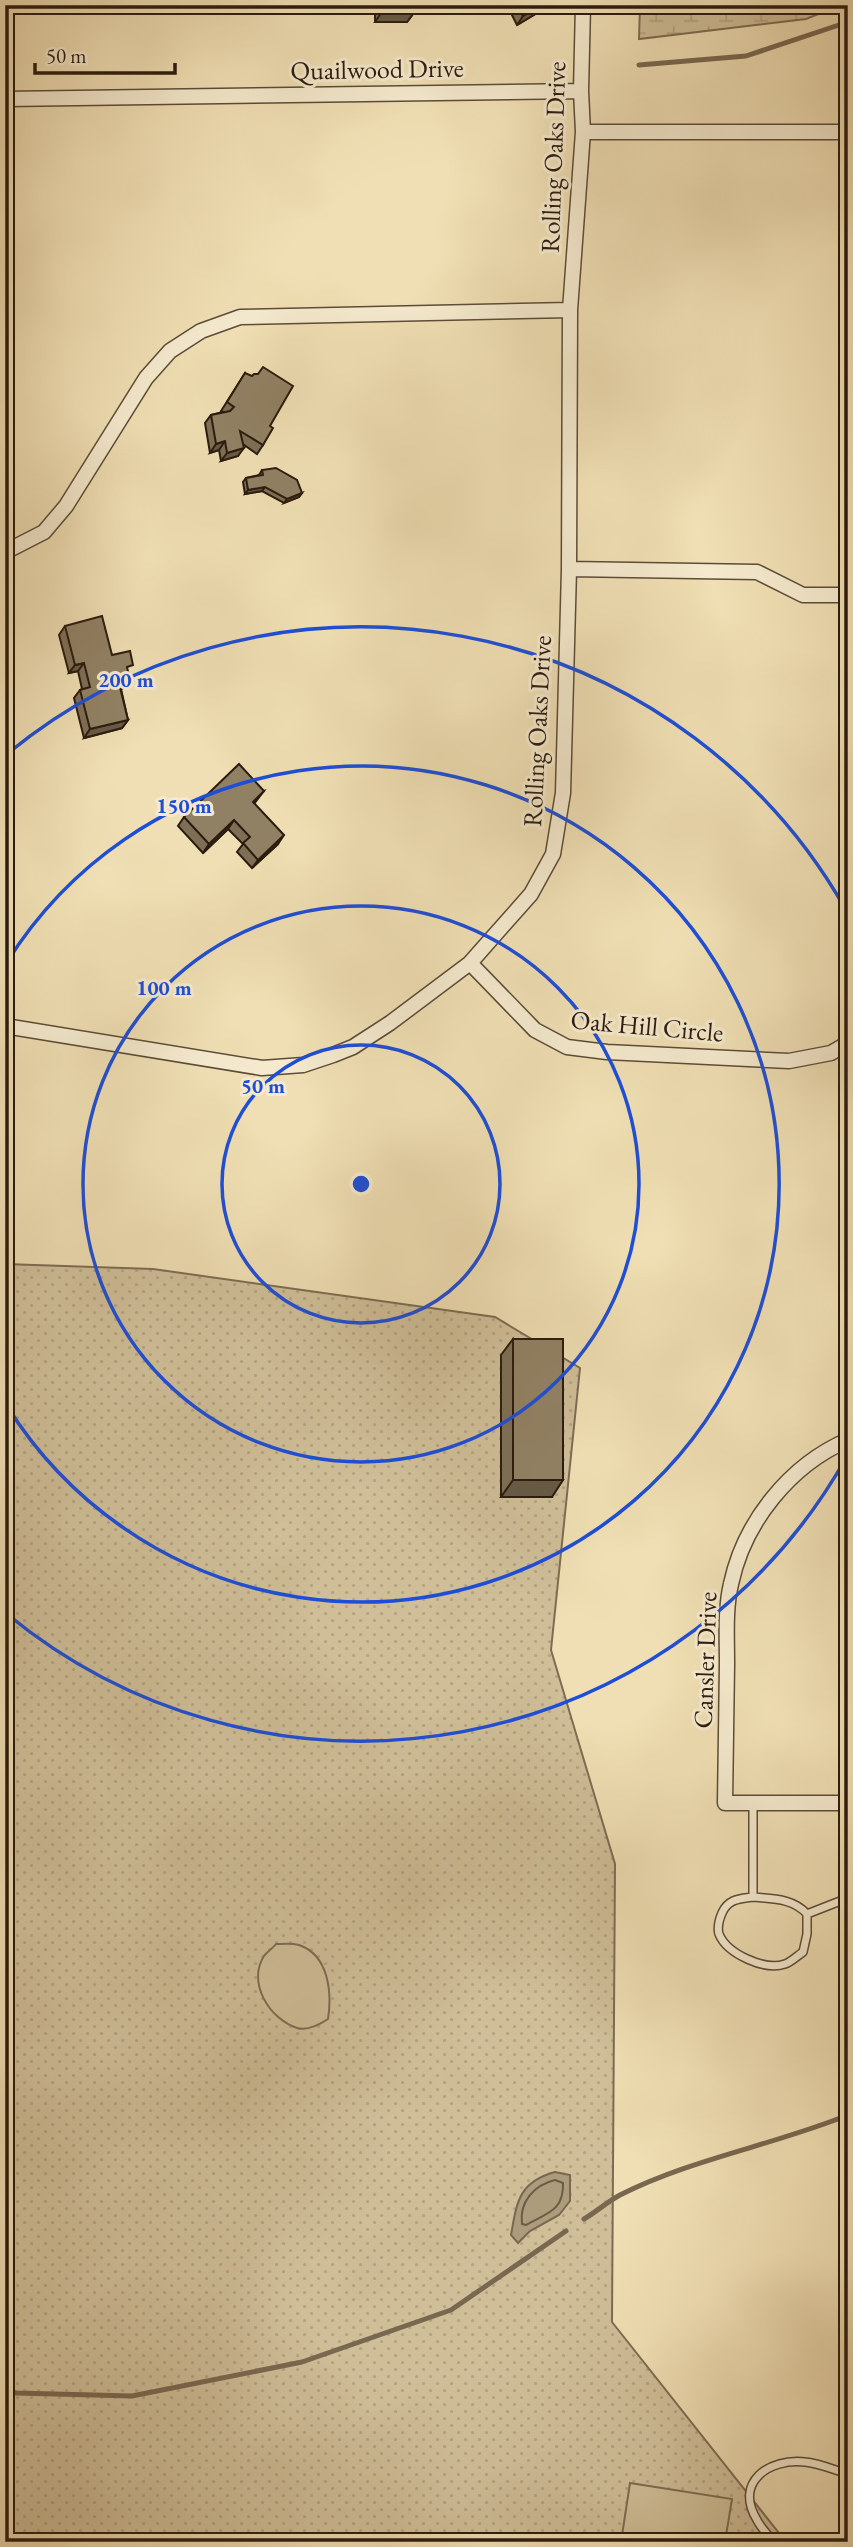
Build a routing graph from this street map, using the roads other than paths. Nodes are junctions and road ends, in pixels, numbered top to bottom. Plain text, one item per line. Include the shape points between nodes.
1 (583, 5) edge
2 (581, 91) junction
3 (5, 99) edge
4 (583, 132) junction
5 (848, 132) edge
6 (570, 310) junction
7 (5, 552) edge
8 (569, 569) junction
9 (848, 595) edge
10 (470, 963) junction
11 (5, 1026) edge
12 (848, 1043) edge
13 (848, 1440) edge
14 (753, 1803) junction
15 (848, 1803) edge
16 (753, 1897) junction
17 (848, 1898) edge
18 (807, 1914) junction
19 (848, 2474) edge
20 (774, 2542) edge

1 - 2 street, Rolling Oaks Drive
2 - 3 street, Quailwood Drive
2 - 4 street, Rolling Oaks Drive
4 - 5 street
4 - 6 street, Rolling Oaks Drive
6 - 7 street via 240,317 201,331 170,351 146,378 66,506 44,532
6 - 8 street, Rolling Oaks Drive
8 - 9 street via 757,572 803,594
8 - 10 street, Rolling Oaks Drive via 563,793 553,854 531,894
10 - 11 street, Rolling Oaks Drive via 372,1037 303,1065 262,1068
10 - 12 street, Oak Hill Circle via 535,1030 567,1047 789,1061 831,1053
13 - 14 street, Cansler Drive via 826,1449 777,1491 747,1538 730,1585 725,1803
14 - 15 street
14 - 16 lane
16 - 18 lane via 787,1901
16 - 18 lane via 726,1906 719,1933 743,1957 766,1965 784,1965 803,1952
17 - 18 lane
19 - 20 lane via 805,2462 768,2467 755,2478 749,2490 753,2511

